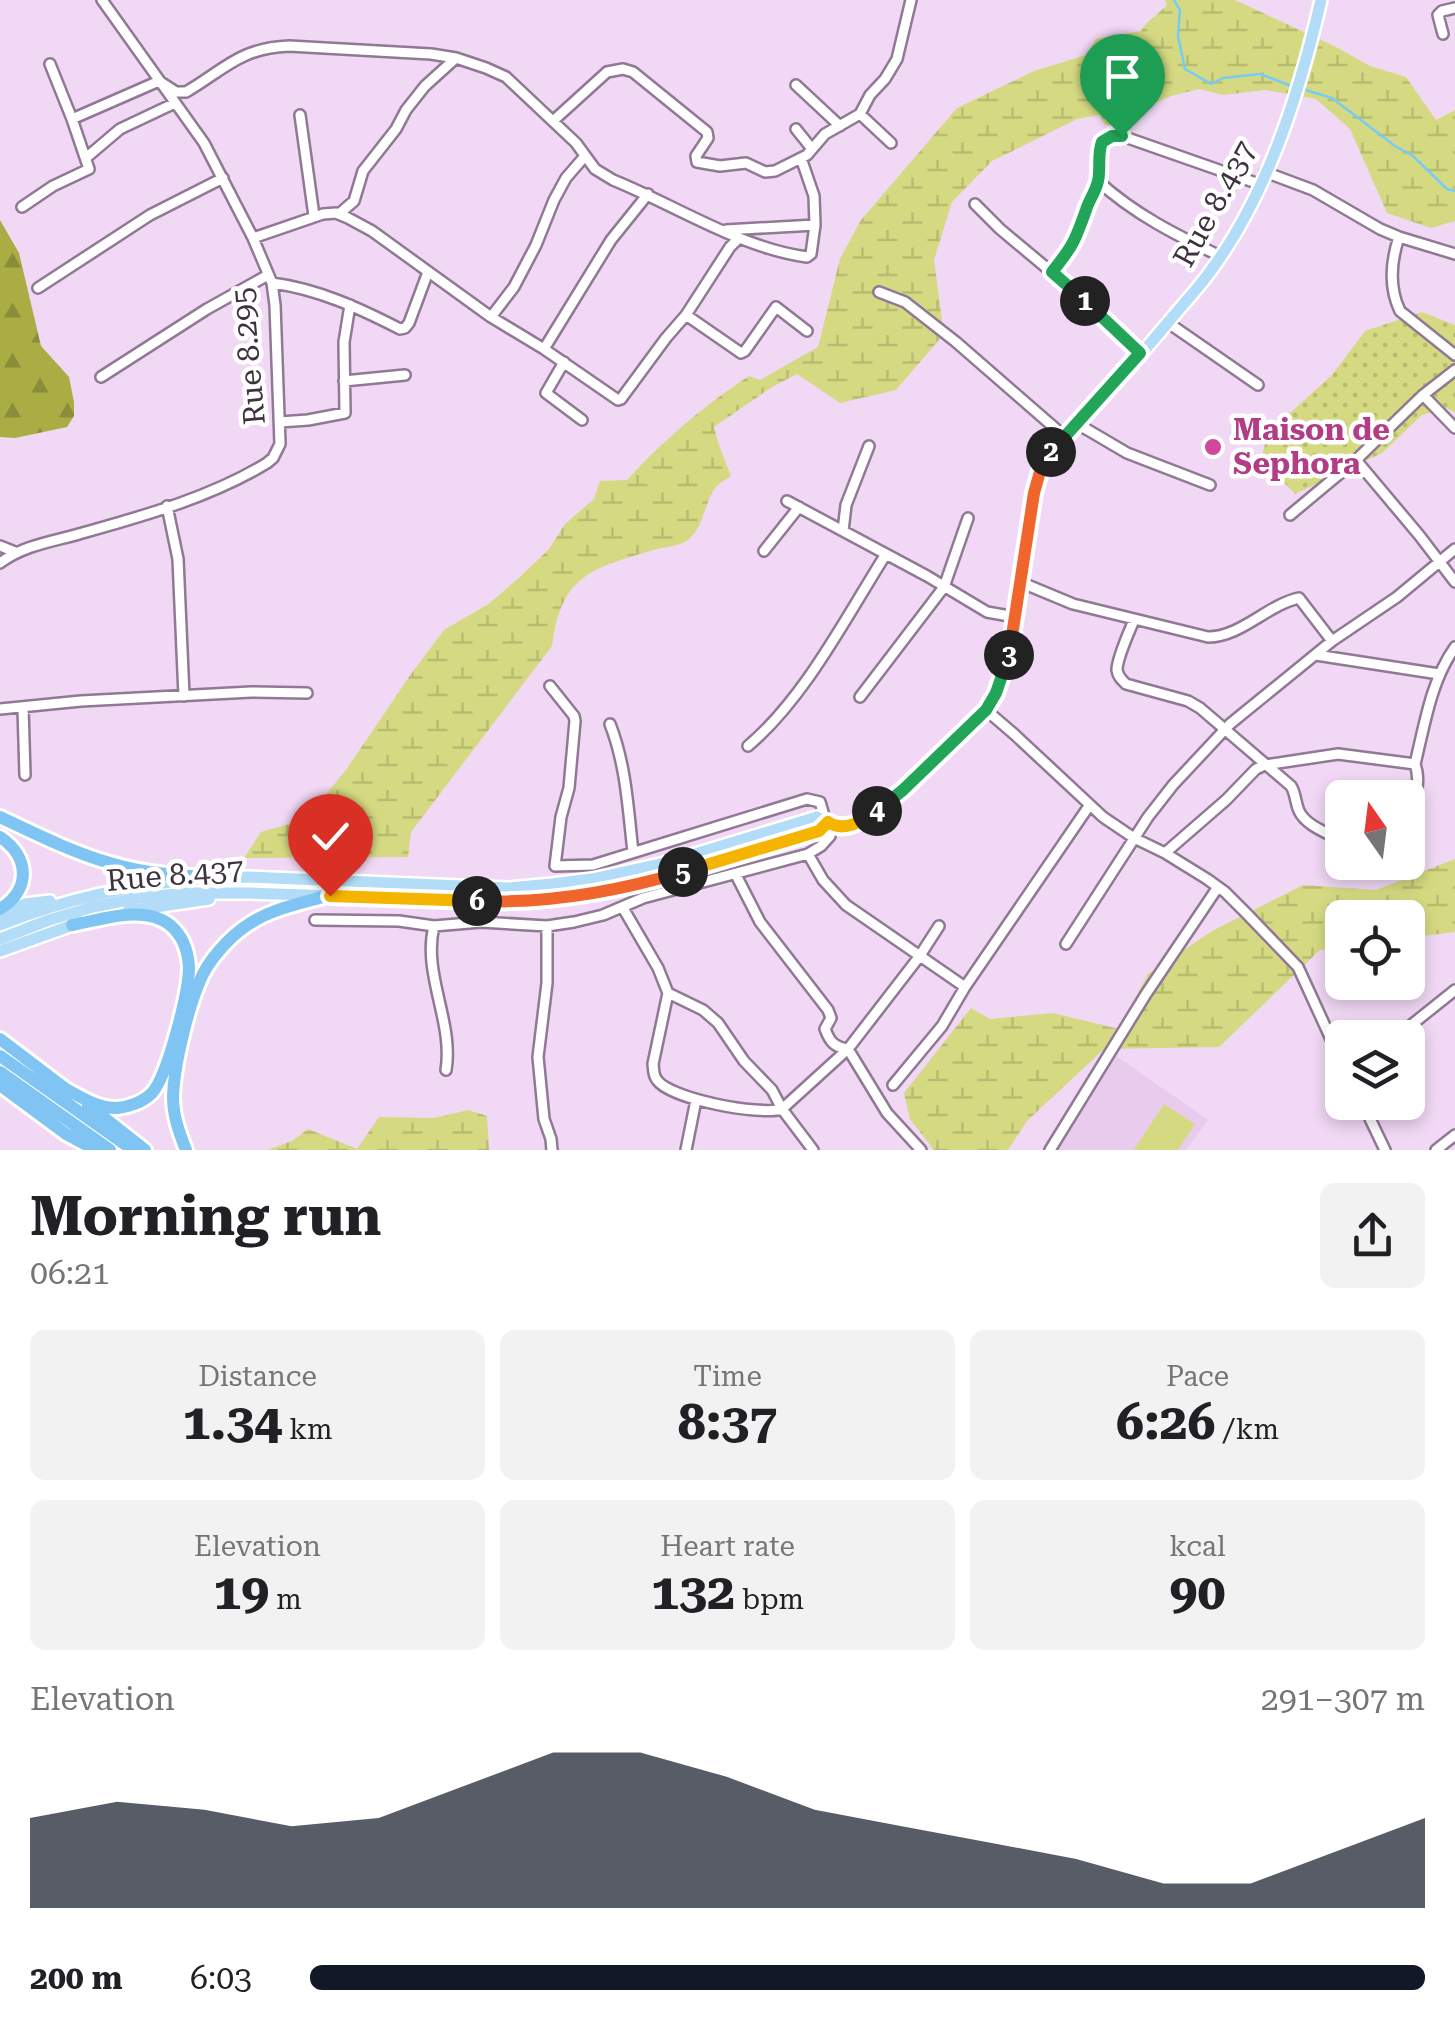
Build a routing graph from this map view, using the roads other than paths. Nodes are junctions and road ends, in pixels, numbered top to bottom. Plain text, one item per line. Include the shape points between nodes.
1 (102, 0) edge
2 (911, 0) edge
3 (1320, 0) edge
4 (1455, 8) edge
5 (1443, 34) dead end
6 (456, 58) junction
7 (50, 64) dead end
8 (159, 82) junction
9 (796, 85) dead end
10 (175, 103) junction
11 (860, 114) junction
12 (300, 115) dead end
13 (72, 119) junction
14 (553, 120) junction
15 (840, 126) junction
16 (796, 129) dead end
17 (891, 143) dead end
18 (812, 150) junction
19 (585, 156) junction
20 (87, 157) junction
21 (801, 158) junction
22 (223, 178) junction
23 (1262, 178) junction
24 (1098, 181) junction
25 (648, 194) junction
26 (975, 204) dead end
27 (22, 207) dead end
28 (339, 214) junction
29 (314, 216) junction
30 (815, 225) junction
31 (724, 230) junction
32 (253, 238) junction
33 (739, 238) junction
34 (1398, 238) junction
35 (1455, 254) edge
36 (1220, 256) junction
37 (428, 272) junction
38 (1052, 272) junction
39 (270, 279) junction
40 (38, 288) dead end
41 (879, 292) dead end
42 (350, 305) junction
43 (686, 315) junction
44 (492, 317) junction
45 (1167, 322) junction
46 (807, 331) dead end
47 (544, 349) junction
48 (1140, 353) junction
49 (1455, 355) edge
50 (564, 362) junction
51 (1455, 370) edge
52 (405, 376) dead end
53 (101, 378) dead end
54 (344, 381) junction
55 (1258, 384) dead end
56 (1424, 395) junction
57 (582, 420) dead end
58 (280, 422) junction
59 (1076, 424) junction
60 (1455, 428) edge
61 (1064, 436) junction
62 (869, 446) dead end
63 (1356, 460) junction
64 (1210, 485) dead end
65 (787, 502) dead end
66 (167, 506) junction
67 (799, 508) junction
68 (1290, 514) dead end
69 (968, 518) dead end
70 (843, 530) junction
71 (0, 546) edge
72 (1455, 549) edge
73 (764, 551) dead end
74 (15, 552) junction
75 (886, 554) junction
76 (1440, 562) junction
77 (0, 563) edge
78 (1020, 582) junction
79 (1455, 582) edge
80 (944, 587) junction
81 (1014, 617) junction
82 (1134, 620) junction
83 (1332, 641) junction
84 (1455, 647) edge
85 (1316, 655) junction
86 (1439, 674) junction
87 (550, 686) dead end
88 (306, 692) dead end
89 (184, 696) junction
90 (860, 697) dead end
91 (23, 708) junction
92 (0, 709) edge
93 (986, 710) junction
94 (610, 724) dead end
95 (1224, 730) junction
96 (748, 746) dead end
97 (1416, 764) junction
98 (1265, 765) junction
99 (25, 775) dead end
100 (1418, 780) edge
101 (1089, 806) junction
102 (0, 817) edge
103 (828, 822) junction
104 (1325, 832) edge
105 (0, 837) edge
106 (1134, 838) junction
107 (633, 852) junction
108 (1165, 853) junction
109 (808, 854) junction
110 (736, 875) junction
111 (228, 878) junction
112 (1218, 887) junction
113 (249, 893) junction
114 (94, 894) junction
115 (330, 896) junction
116 (623, 908) junction
117 (0, 912) edge
118 (315, 920) dead end
119 (0, 925) edge
120 (72, 925) junction
121 (434, 926) junction
122 (547, 926) junction
123 (939, 926) dead end
124 (0, 939) edge
125 (1066, 944) dead end
126 (0, 950) edge
127 (919, 957) junction
128 (965, 987) junction
129 (1455, 990) edge
130 (668, 993) junction
131 (1418, 1020) edge
132 (1325, 1027) edge
133 (0, 1038) edge
134 (848, 1050) junction
135 (0, 1056) edge
136 (446, 1070) dead end
137 (0, 1072) edge
138 (893, 1085) dead end
139 (0, 1086) edge
140 (66, 1089) junction
141 (696, 1100) junction
142 (782, 1109) junction
143 (1371, 1120) edge
144 (1455, 1135) edge
145 (96, 1150) edge
146 (110, 1150) edge
147 (132, 1150) edge
148 (144, 1150) edge
149 (186, 1150) edge
150 (552, 1150) edge
151 (686, 1150) edge
152 (813, 1150) edge
153 (921, 1150) edge
154 (1050, 1150) edge
155 (1385, 1150) edge
156 (1436, 1150) edge

1 - 8 street, Rue 8.295
2 - 11 street via 897,59
3 - 23 main road, Rue 8.437 via 1298,88
4 - 5 street via 1438,14
6 - 8 street via 270,46 239,56 186,92
6 - 14 street via 506,77
6 - 28 street via 406,110 364,172 354,202
7 - 13 street
8 - 10 street, Rue 8.295
8 - 13 street
9 - 15 street
10 - 20 street via 120,128
10 - 22 street, Rue 8.295
11 - 15 street
11 - 17 street
12 - 29 street
13 - 20 street
14 - 19 street
14 - 21 street via 607,72 623,69 707,132 697,162 746,163 776,172
15 - 18 street
16 - 18 street
18 - 21 street
19 - 25 street via 613,180
19 - 44 street via 566,178 536,245
20 - 27 street via 89,169
21 - 30 street
22 - 32 street, Rue 8.295
22 - 40 street via 150,215
23 - 24 street via 1112,136 1102,142
23 - 34 street via 1313,190
23 - 36 main road, Rue 8.437
24 - 36 street via 1168,232
24 - 38 street via 1075,243
25 - 31 street
25 - 47 street via 611,240
26 - 38 street
28 - 29 street
28 - 37 street
29 - 32 street
30 - 31 street
30 - 33 street via 807,257
31 - 33 street
32 - 39 street, Rue 8.295
33 - 43 street
34 - 35 street
34 - 49 street via 1392,289 1400,311
36 - 45 main road, Rue 8.437
37 - 42 street via 405,328
37 - 44 street
38 - 48 street
39 - 42 street
39 - 53 street via 207,310
39 - 58 street, Rue 8.295
41 - 61 street via 905,302
42 - 54 street
43 - 46 street via 741,353 776,307
43 - 50 street via 619,400
44 - 47 street
45 - 48 main road, Rue 8.437
45 - 55 street
47 - 50 street
48 - 59 main road, Rue 8.437
50 - 57 street via 546,393
51 - 56 street
52 - 54 street
54 - 58 street via 341,415
56 - 60 street
56 - 63 street
58 - 66 street, Rue 8.295 via 273,458
59 - 61 main road, Rue 8.437
59 - 64 street
61 - 78 main road, Rue 8.437 via 1037,477
62 - 70 street
63 - 68 street
63 - 76 street
65 - 67 street
66 - 74 street, Rue 8.295
66 - 89 street via 178,559
67 - 70 street
67 - 73 street
69 - 80 street
70 - 75 street
71 - 74 street
72 - 76 street
74 - 77 street, Rue 8.295
75 - 80 street
75 - 96 street via 797,695
76 - 79 street
76 - 83 street
78 - 81 main road, Rue 8.437
78 - 82 street
80 - 81 street via 987,612
80 - 90 street
81 - 93 main road, Rue 8.437 via 1008,663
82 - 83 street via 1220,637 1298,598
82 - 95 street via 1120,678 1188,701
83 - 85 street
84 - 86 street
85 - 86 street
85 - 95 street
86 - 97 street
87 - 107 street via 575,721 555,866 592,865
88 - 89 street
89 - 91 street
91 - 92 street
91 - 99 street
93 - 101 street
93 - 103 main road, Rue 8.437 via 880,809 848,826
94 - 107 street via 624,771
95 - 98 street
95 - 106 street
97 - 98 street via 1338,754
97 - 100 street
98 - 104 street via 1291,786 1307,822
98 - 108 street
101 - 106 street
101 - 128 street
102 - 111 highway via 109,863
103 - 107 street via 820,802 806,799
103 - 109 street via 830,836
103 - 111 main road, Rue 8.437 via 816,817 642,868 552,884
103 - 115 main road, Rue 8.437 via 819,831 674,874 554,900
105 - 117 highway via 15,849 24,875
106 - 108 street
106 - 125 street
108 - 112 street
109 - 110 street
109 - 127 street via 846,905
110 - 116 street
110 - 134 street via 760,922 828,1010 829,1039
111 - 114 main road, Rue 8.437
112 - 132 street via 1294,962
112 - 154 street
113 - 115 main road, Rue 8.437
113 - 120 main road
113 - 124 main road, Rue 8.437 via 138,898
114 - 117 main road
114 - 119 main road, Rue 8.437
115 - 149 highway via 248,924 200,980 173,1095
116 - 122 street
116 - 130 street
118 - 121 street
120 - 126 main road
120 - 140 highway via 154,917 182,939 189,969 166,1067 152,1092 118,1108
121 - 122 street
121 - 136 street via 431,951 448,1042
122 - 150 street via 538,1057
123 - 127 street
127 - 128 street
127 - 134 street
128 - 138 street
129 - 131 street
130 - 141 street via 654,1076
130 - 142 street via 710,1015
133 - 140 highway
134 - 142 street
134 - 153 street via 887,1112
135 - 147 highway
137 - 146 highway
139 - 145 highway
140 - 148 highway
141 - 142 street
141 - 151 street
142 - 152 street
143 - 155 street
144 - 156 street

